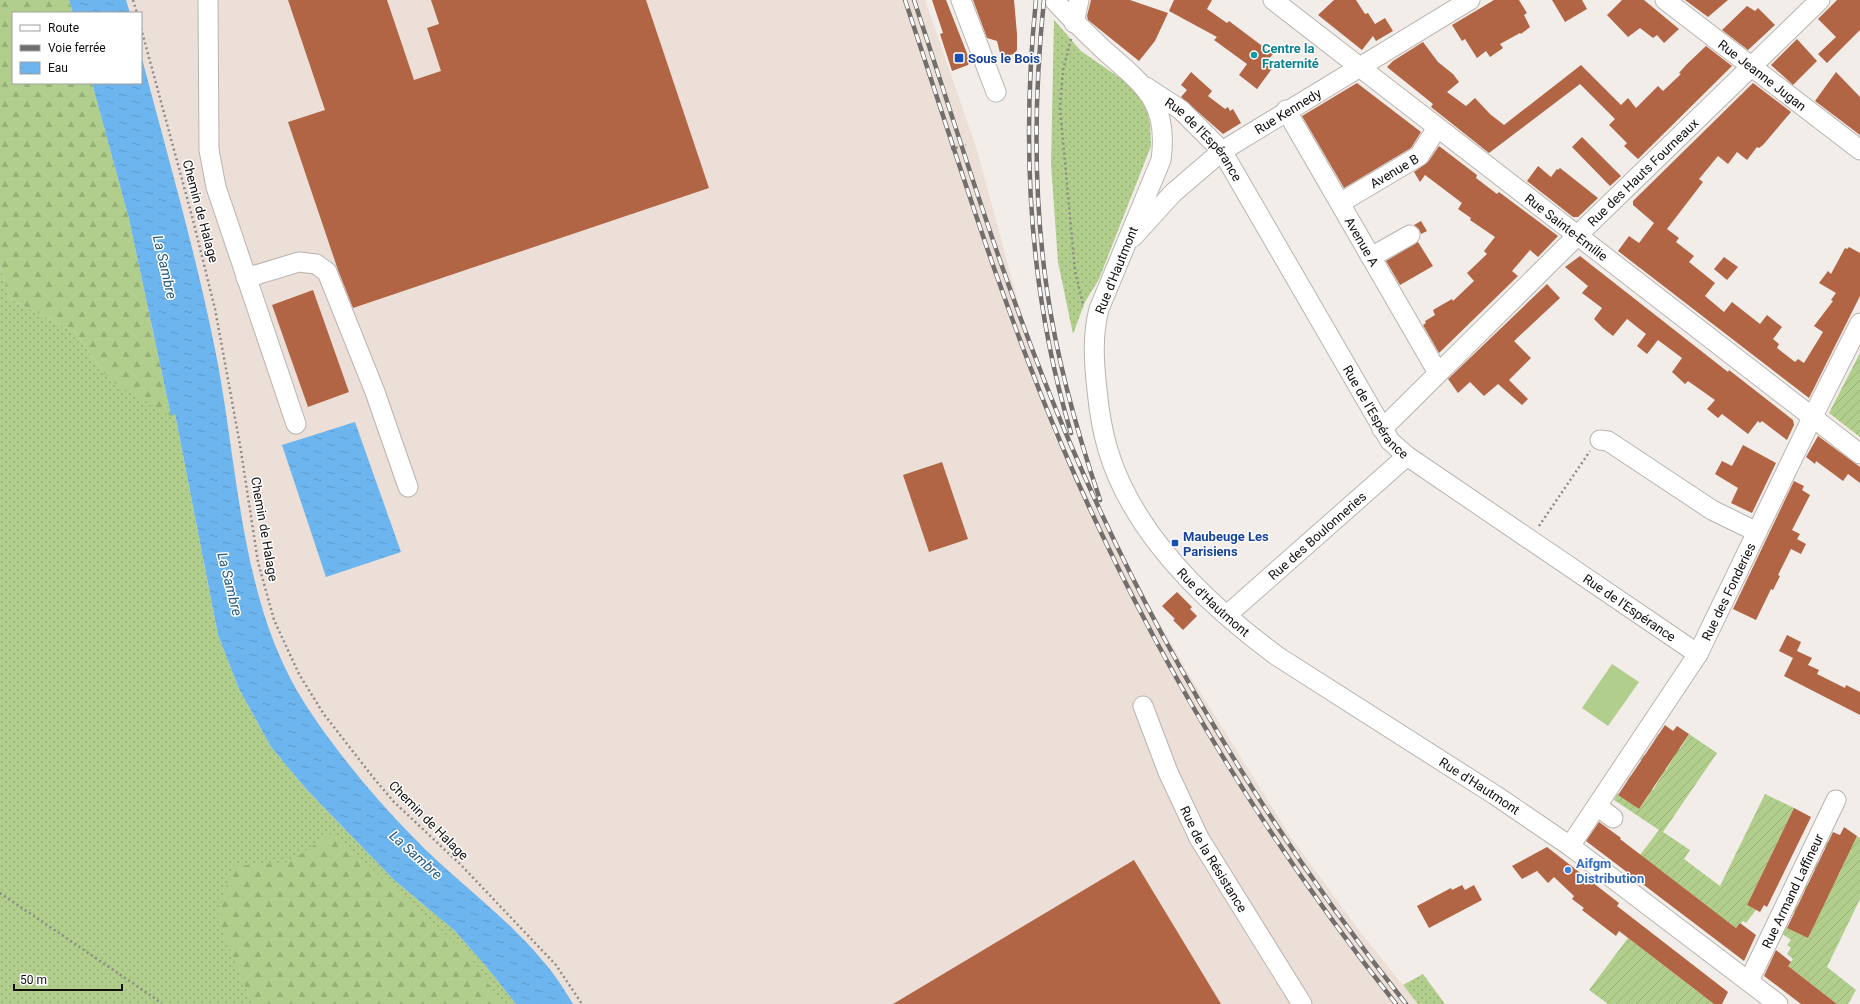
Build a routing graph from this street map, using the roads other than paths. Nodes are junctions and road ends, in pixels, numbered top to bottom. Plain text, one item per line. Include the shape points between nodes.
1 (208, 0) edge
2 (961, 0) edge
3 (1079, 0) edge
4 (1273, 0) edge
5 (1470, 0) edge
6 (1665, 0) edge
7 (1820, 0) edge
8 (1064, 11) edge
9 (1752, 66) junction
10 (1358, 67) junction
11 (1143, 85) junction
12 (996, 92) dead end
13 (1286, 110) junction
14 (1437, 128) junction
15 (1860, 150) edge
16 (1222, 151) junction
17 (1340, 203) junction
18 (1410, 235) dead end
19 (1578, 235) junction
20 (1125, 247) junction
21 (1371, 257) junction
22 (246, 278) junction
23 (1860, 324) edge
24 (1438, 373) junction
25 (1812, 418) junction
26 (296, 424) dead end
27 (1382, 429) junction
28 (1600, 440) road end
29 (1860, 454) edge
30 (1406, 456) junction
31 (408, 487) dead end
32 (1757, 532) junction
33 (1227, 615) junction
34 (1698, 654) junction
35 (1143, 706) dead end
36 (1836, 800) dead end
37 (1597, 806) junction
38 (1614, 818) dead end
39 (1570, 846) junction
40 (1749, 981) junction
41 (1302, 1004) edge
42 (1778, 1004) edge

1 - 22 street via 209,150 216,187
2 - 12 street
3 - 8 street
4 - 10 street, Rue Sainte-Emilie
5 - 10 street, Rue Kennedy
6 - 9 street, Rue Jeanne Jugan
7 - 9 street, Rue des Hauts Fourneaux
8 - 11 street, Rue d'Hautmont
9 - 15 street, Rue Jeanne Jugan
9 - 19 street, Rue des Hauts Fourneaux
10 - 13 street, Rue Kennedy
10 - 14 street, Rue Sainte-Emilie
11 - 16 street, Rue de l'Espérance via 1181,110
11 - 20 street, Rue d'Hautmont via 1158,112 1164,142 1161,160
13 - 16 street, Rue Kennedy
13 - 17 street, Avenue A
14 - 17 street, Avenue B via 1419,156
14 - 19 street, Rue Sainte-Emilie
16 - 20 street, Rue Kennedy via 1173,193
16 - 27 street, Rue de l'Espérance
17 - 21 street, Avenue A
18 - 21 street
19 - 24 street, Rue des Hauts Fourneaux
19 - 25 street, Rue Sainte-Emilie
20 - 33 street, Rue d'Hautmont via 1096,323 1094,356 1099,407 1108,451 1138,515 1166,553
21 - 24 street, Avenue A
22 - 26 street
22 - 31 street via 299,262 316,264 327,272 375,392
23 - 25 street, Rue des Fonderies
24 - 27 street, Rue des Hauts Fourneaux
25 - 29 street, Rue Sainte-Emilie
25 - 32 street, Rue des Fonderies
27 - 30 street, Rue de l'Espérance
28 - 32 street via 1608,441 1712,510
30 - 33 street, Rue des Boulonneries
30 - 34 street, Rue de l'Espérance
32 - 34 street, Rue des Fonderies
33 - 39 street, Rue d'Hautmont via 1277,656
34 - 37 street, Rue des Fonderies
35 - 41 street, Rue de la Résistance via 1168,772 1199,838
36 - 40 street, Rue Armand Laffineur
37 - 38 street
37 - 39 street, Rue des Fonderies
39 - 40 street, Rue d'Hautmont
40 - 42 street, Rue d'Hautmont

